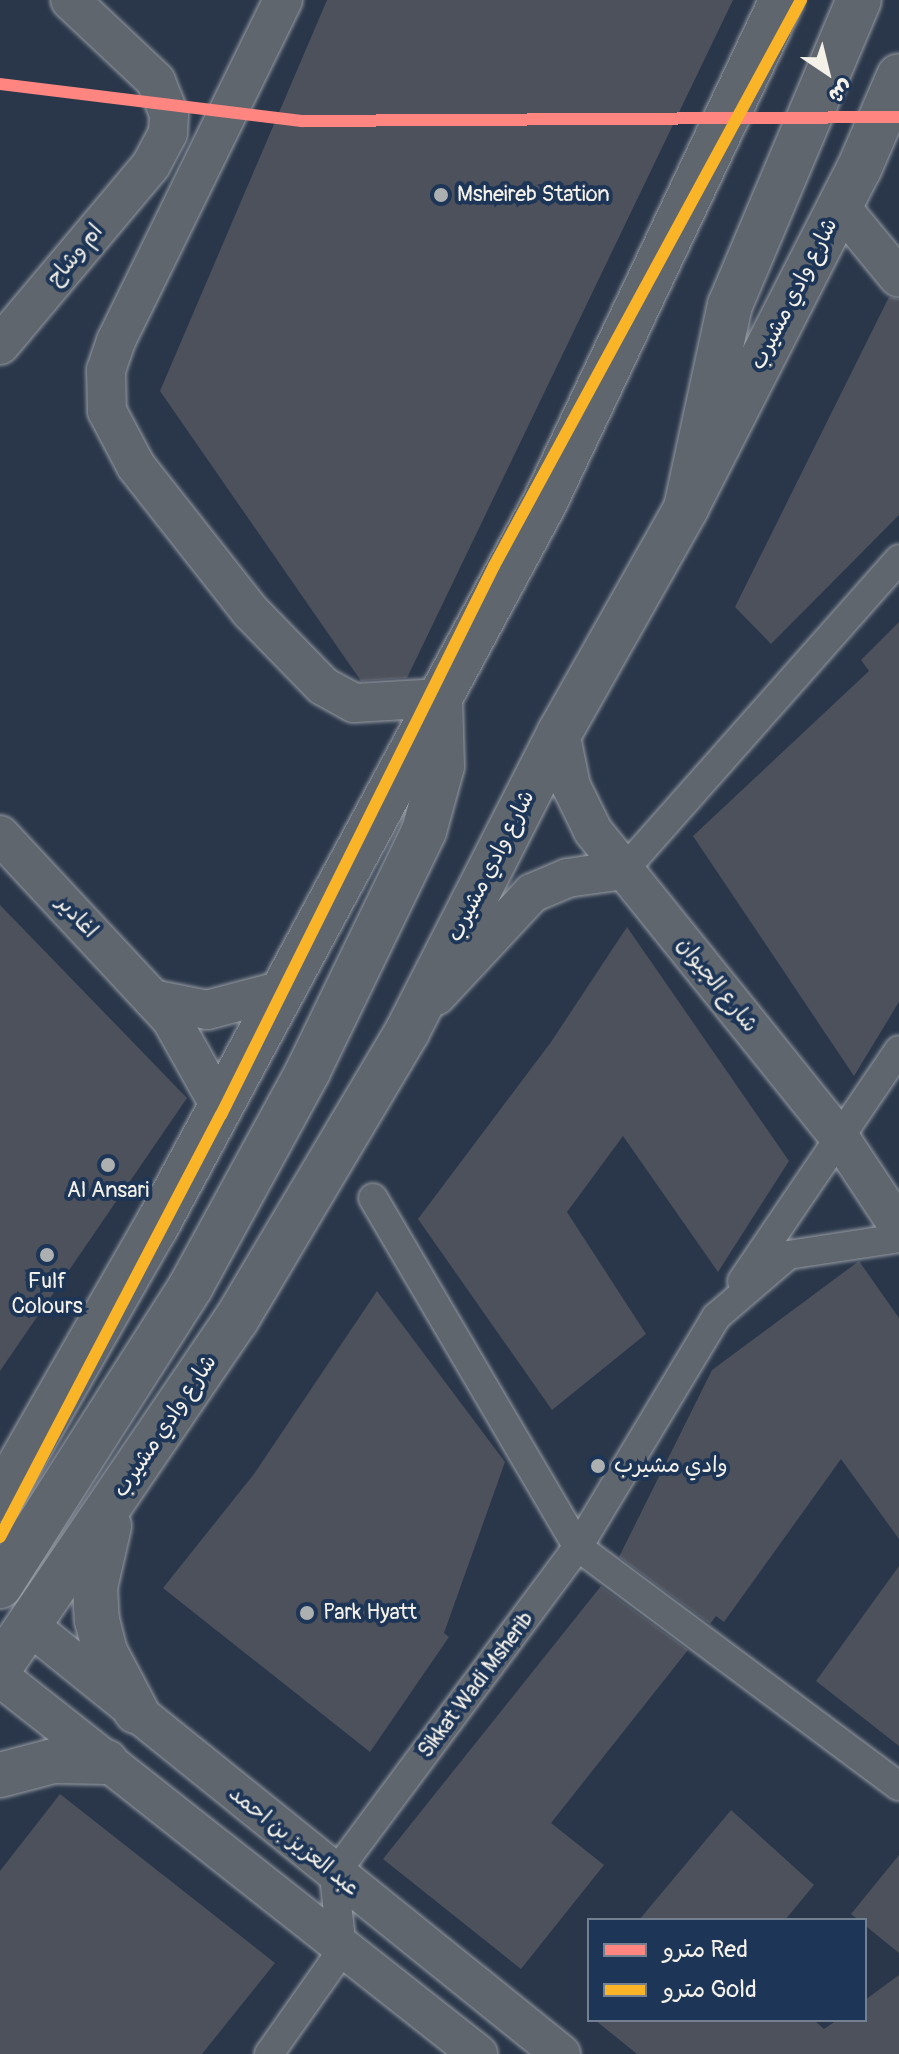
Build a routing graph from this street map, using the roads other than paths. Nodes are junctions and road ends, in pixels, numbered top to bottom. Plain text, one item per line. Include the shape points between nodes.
1 (70, 0) edge
2 (283, 0) edge
3 (782, 0) edge
4 (859, 0) edge
5 (899, 76) edge
6 (839, 205) junction
7 (899, 278) edge
8 (0, 345) edge
9 (686, 508) junction
10 (899, 559) edge
11 (440, 698) junction
12 (560, 732) junction
13 (0, 835) edge
14 (624, 870) junction
15 (283, 990) junction
16 (153, 999) junction
17 (407, 1032) junction
18 (899, 1050) edge
19 (221, 1108) junction
20 (842, 1141) junction
21 (373, 1198) dead end
22 (899, 1227) edge
23 (899, 1238) edge
24 (716, 1317) junction
25 (125, 1486) junction
26 (3, 1487) edge
27 (578, 1547) junction
28 (0, 1586) edge
29 (15, 1614) edge
30 (0, 1667) edge
31 (0, 1677) edge
32 (136, 1711) junction
33 (106, 1762) junction
34 (0, 1775) edge
35 (899, 1786) edge
36 (334, 1875) junction
37 (342, 1950) junction
38 (269, 2054) edge
39 (478, 2054) edge
40 (561, 2054) edge

1 - 8 street, ام وشاح via 165,96 168,133 151,165
2 - 11 street via 235,89 106,370 113,431 251,612 323,686 354,703
3 - 11 street via 545,502
4 - 9 street via 730,305
5 - 6 street, شارع وادي مشيرب
6 - 7 street
6 - 9 street, شارع وادي مشيرب
9 - 12 street, شارع وادي مشيرب
10 - 14 street
11 - 15 street
11 - 28 street via 442,766 424,831 308,1071 191,1286
12 - 14 street, شارع الجيوان via 580,809
12 - 17 street, شارع وادي مشيرب
13 - 16 street, اغادير
14 - 17 street via 567,878 516,904
14 - 20 street, شارع الجيوان
15 - 16 street via 207,1010
15 - 19 street
16 - 19 street, اغادير via 187,1041
17 - 25 street, شارع وادي مشيرب via 236,1320
18 - 20 street, Sikkat Wadi Msherib
19 - 26 street
20 - 22 street, شارع الجيوان
20 - 24 street, Sikkat Wadi Msherib
21 - 27 street
23 - 24 street, Sikkat Wadi Msherib via 788,1255
24 - 27 street, Sikkat Wadi Msherib
25 - 29 street, شارع وادي مشيرب
25 - 32 street via 100,1555 96,1606 105,1652
27 - 35 street
27 - 36 street, Sikkat Wadi Msherib
29 - 30 street, شارع وادي مشيرب
29 - 32 street, عبد العزيز بن احمد
31 - 33 street
32 - 36 street, عبد العزيز بن احمد
33 - 34 street via 53,1761
33 - 37 street
36 - 37 street
36 - 40 street, عبد العزيز بن احمد
37 - 38 street
37 - 39 street

